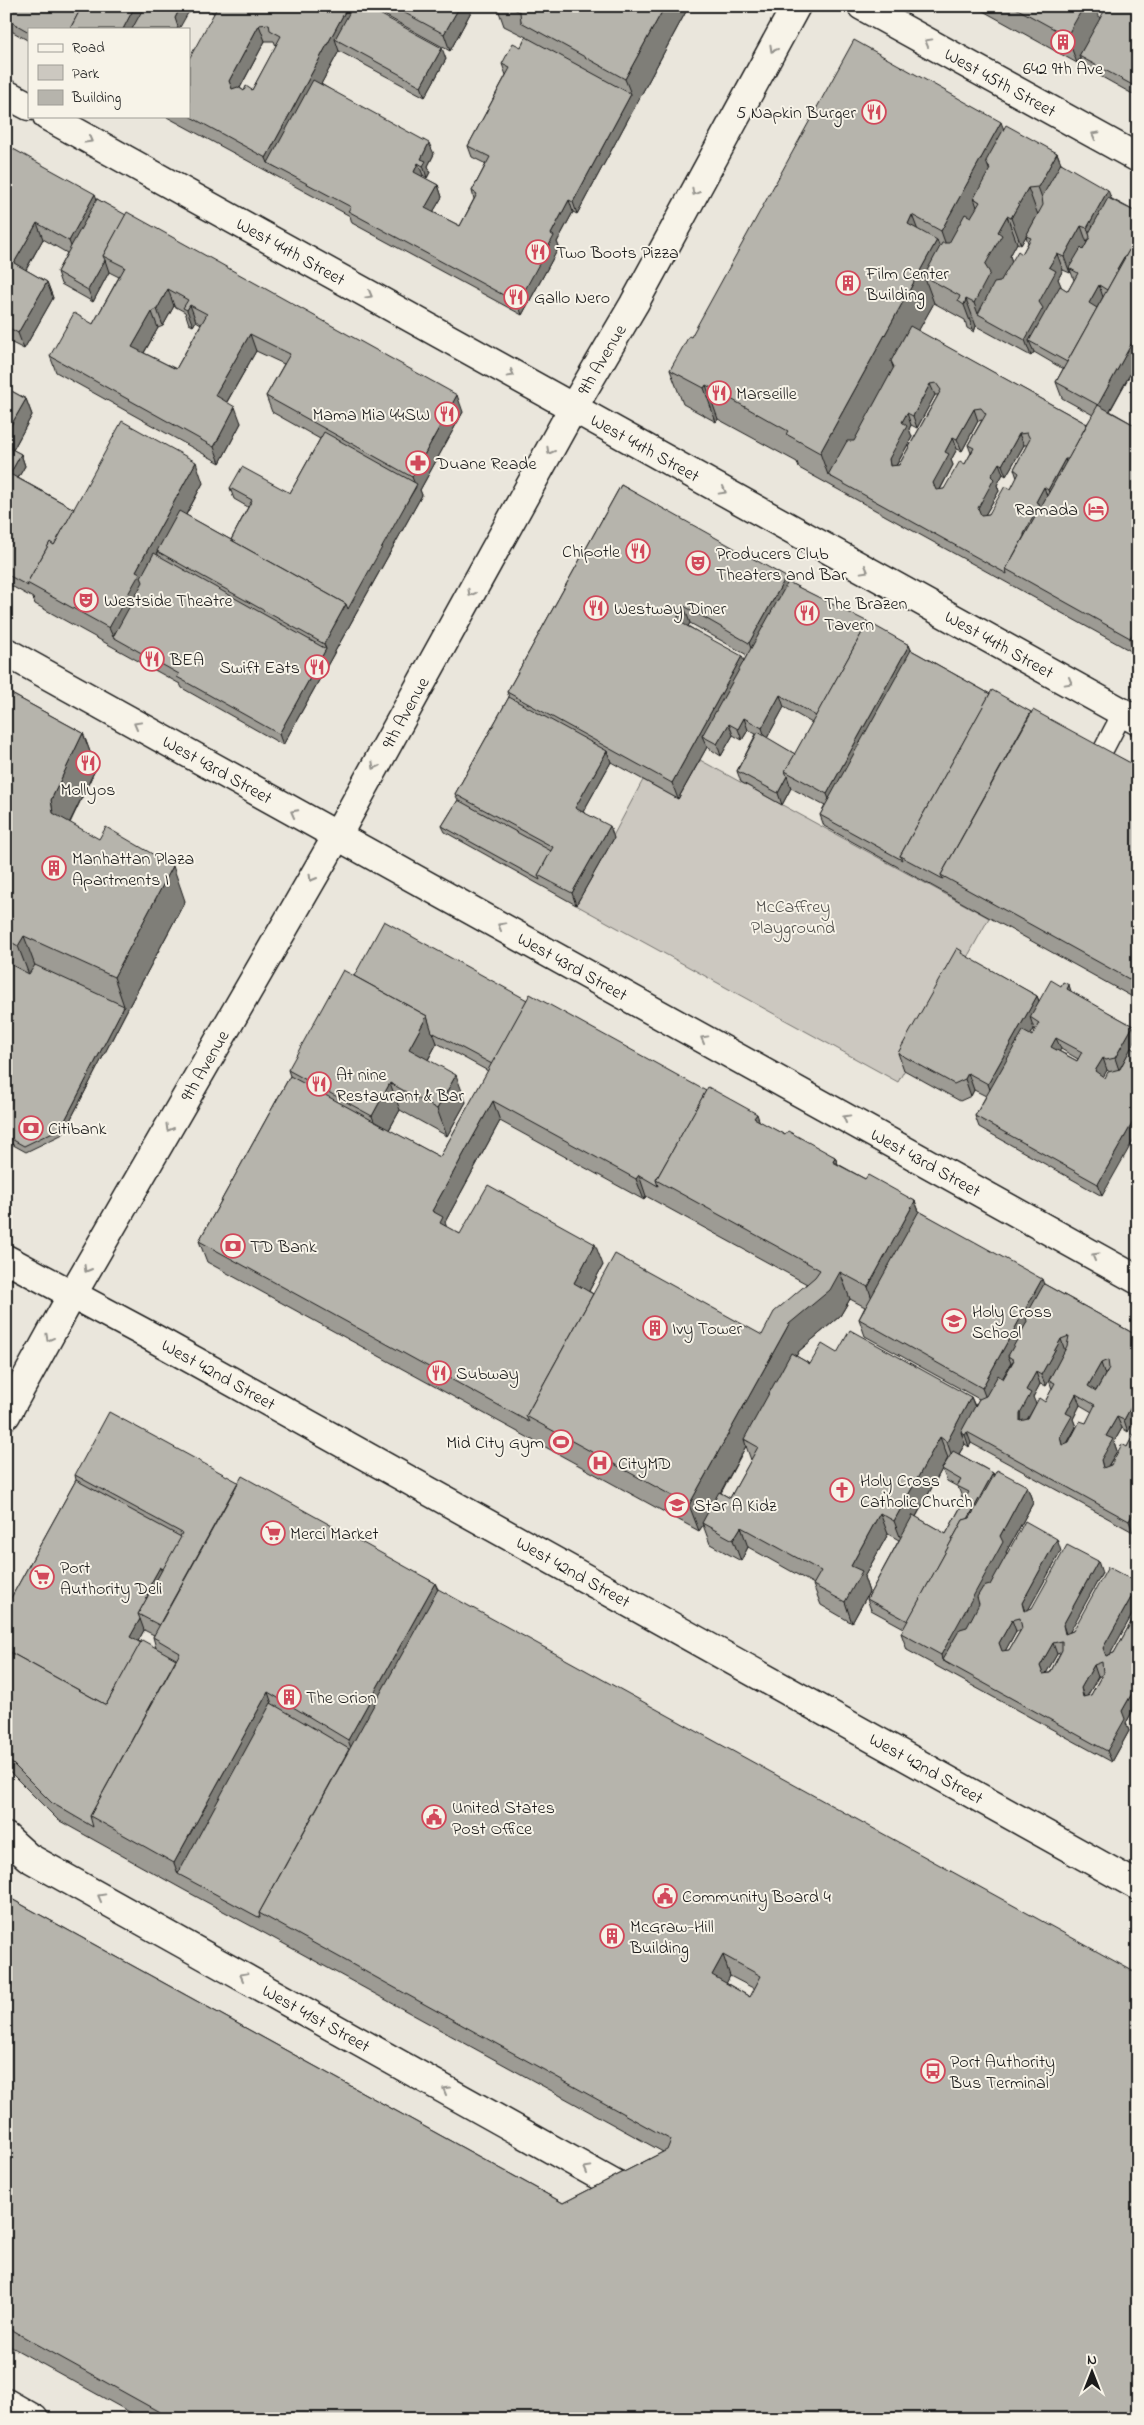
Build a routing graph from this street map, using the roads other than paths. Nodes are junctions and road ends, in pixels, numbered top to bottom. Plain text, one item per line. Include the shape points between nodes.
1 (796, 6) edge
2 (862, 6) edge
3 (6, 94) edge
4 (28, 105) edge
5 (51, 118) edge
6 (1138, 158) edge
7 (573, 408) junction
8 (6, 652) edge
9 (1130, 716) edge
10 (1096, 762) edge
11 (337, 836) junction
12 (6, 1259) edge
13 (1138, 1280) edge
14 (72, 1295) junction
15 (6, 1415) edge
16 (6, 1837) edge
17 (1138, 1886) edge
18 (630, 2193) edge
19 (6, 2404) edge
20 (34, 2419) edge

1 -> 7 street, 9th Avenue via 634,304
6 -> 2 street, West 45th Street
3 - 4 street
5 -> 7 street, West 44th Street
7 -> 9 street, West 44th Street
7 -> 11 street, 9th Avenue
11 -> 8 street, West 43rd Street
9 - 10 lane
13 -> 11 street, West 43rd Street
11 -> 14 street, 9th Avenue
12 - 14 street, West 42nd Street
14 -> 15 street, 9th Avenue
14 - 17 street, West 42nd Street
18 -> 16 street, West 41st Street via 28,1857
19 - 20 street

